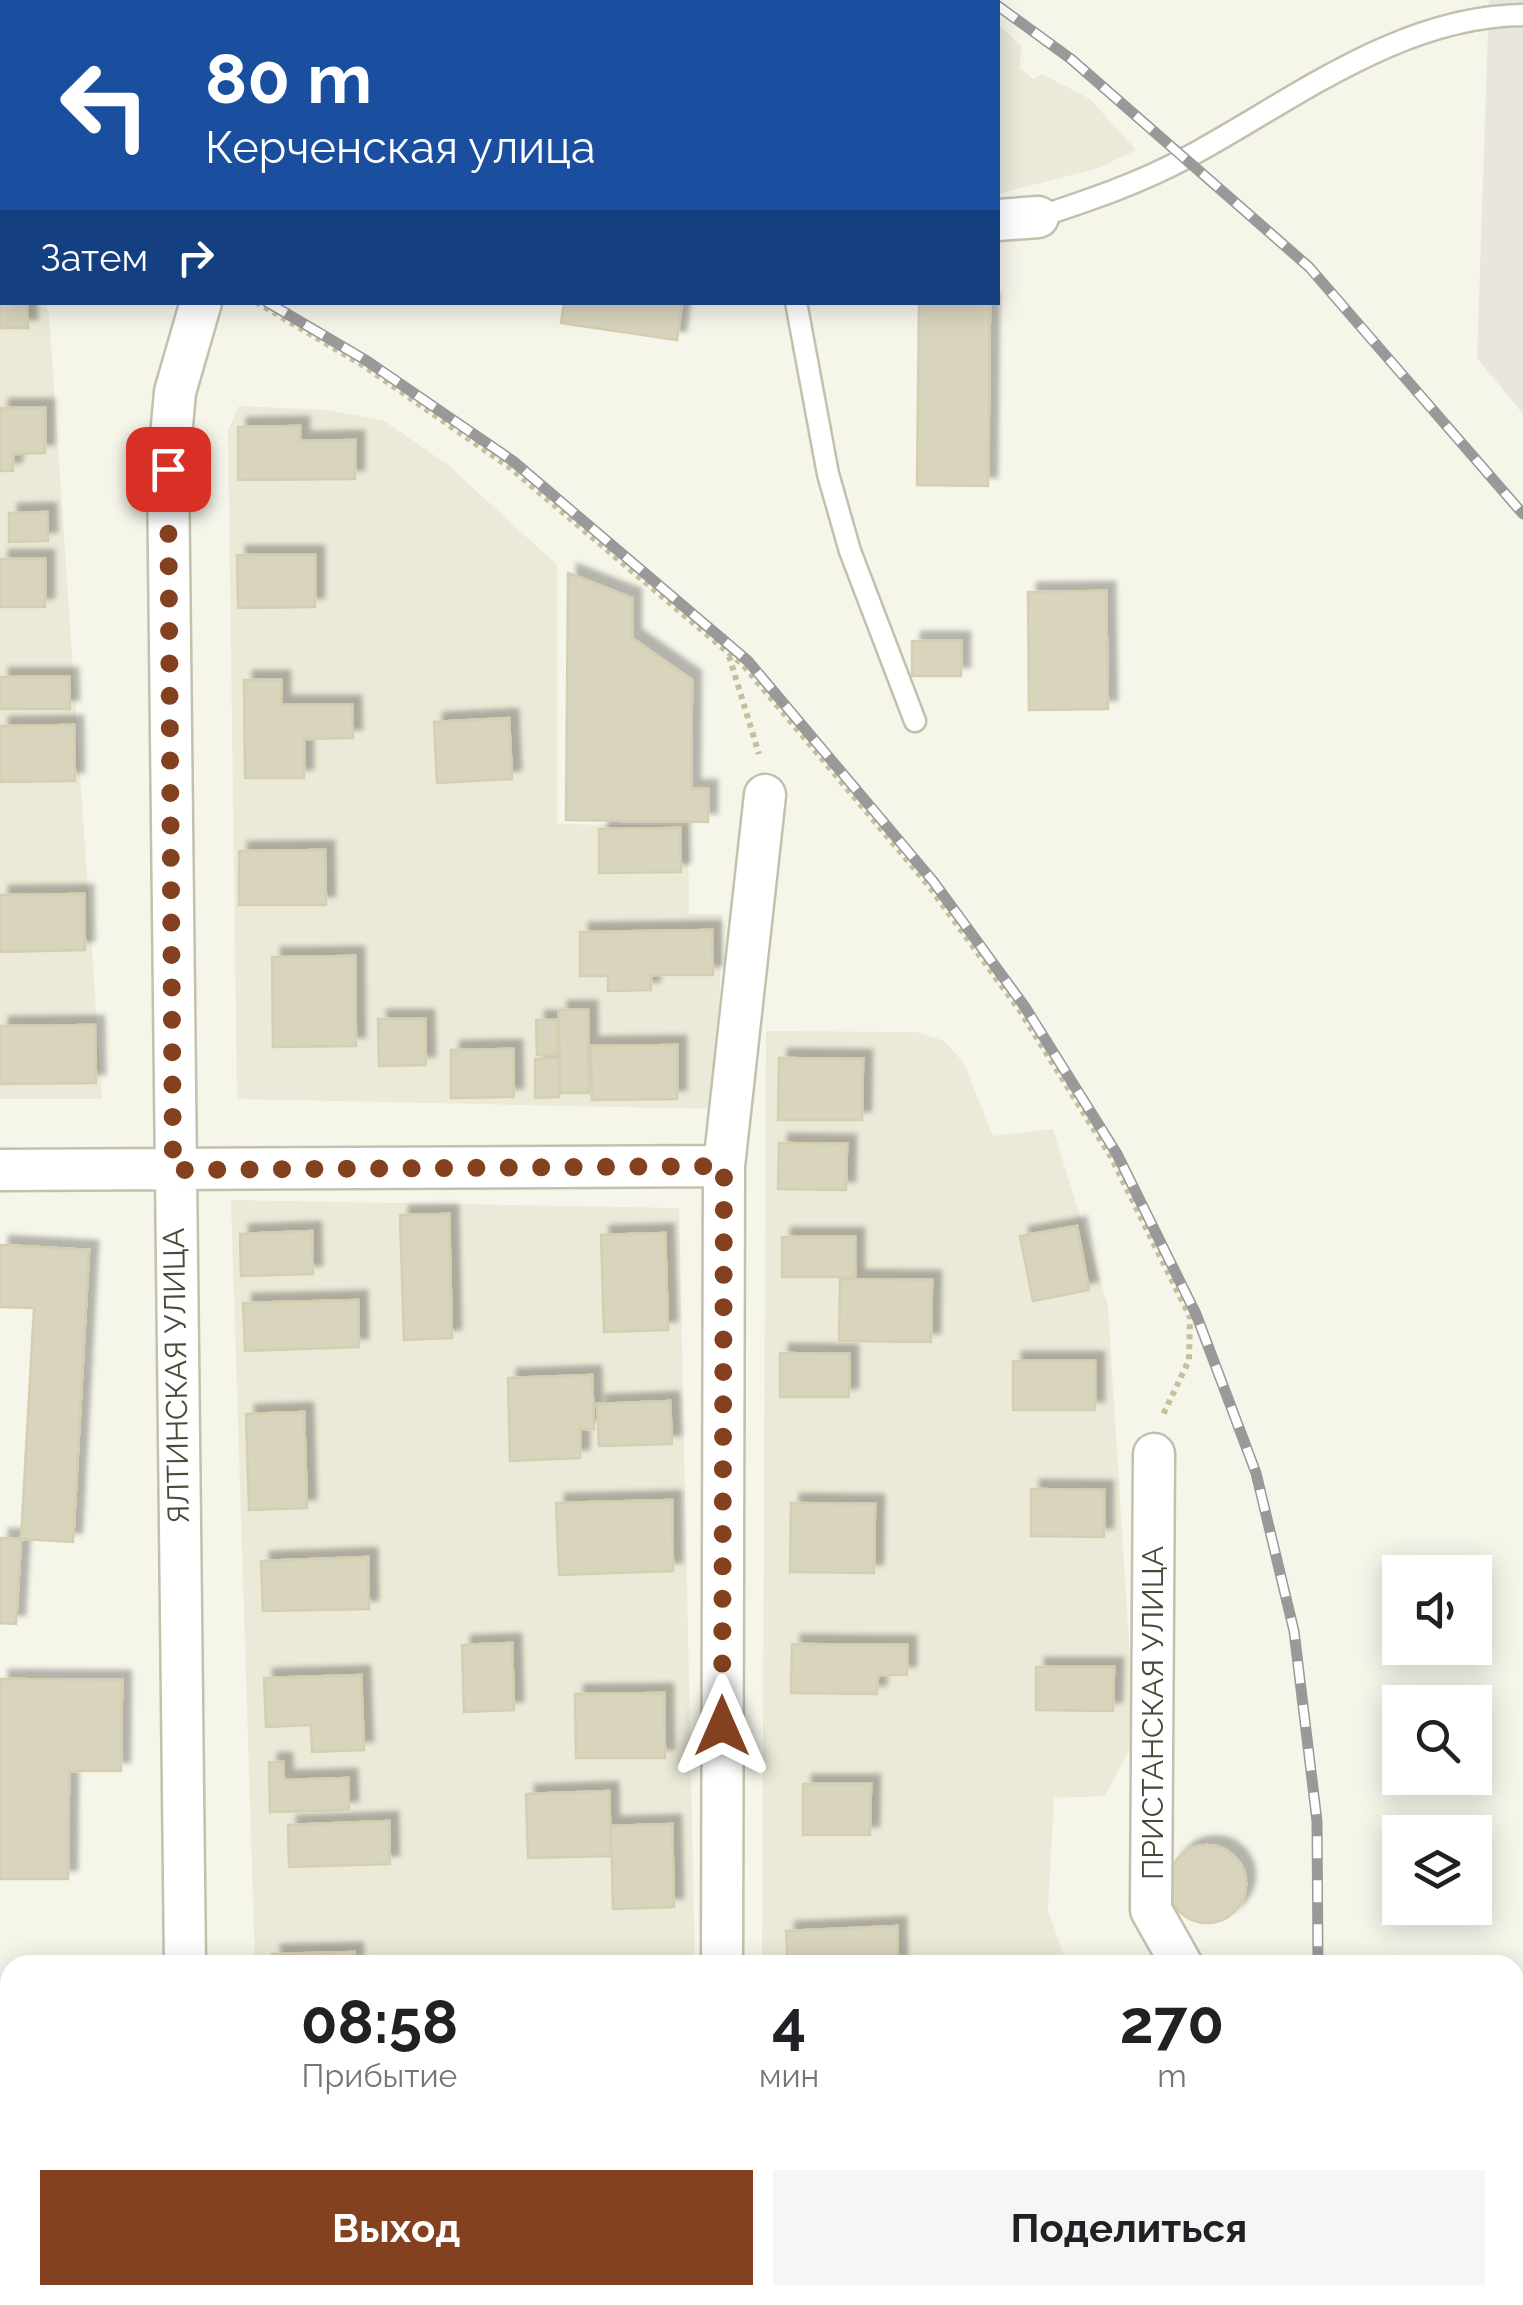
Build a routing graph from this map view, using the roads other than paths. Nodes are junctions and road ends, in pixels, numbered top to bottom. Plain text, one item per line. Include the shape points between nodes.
1 (1523, 16) edge
2 (1038, 217) joint
3 (1000, 220) edge
4 (194, 305) edge
5 (797, 305) edge
6 (914, 721) dead end
7 (765, 795) road end
8 (724, 1166) junction
9 (0, 1170) edge
10 (173, 1170) junction
11 (1154, 1454) road end
12 (184, 1955) edge
13 (722, 1955) edge
14 (1176, 1955) edge

1 - 2 lane via 1488,16 1434,30 1356,62 1117,192
2 - 3 street
4 - 10 street, ЯЛТИНСКАЯ УЛИЦА via 175,392 168,469
5 - 6 lane via 828,474
7 - 8 street
8 - 10 street
8 - 13 street
9 - 10 street
10 - 12 street, ЯЛТИНСКАЯ УЛИЦА
11 - 14 street, ПРИСТАНСКАЯ УЛИЦА via 1151,1910

